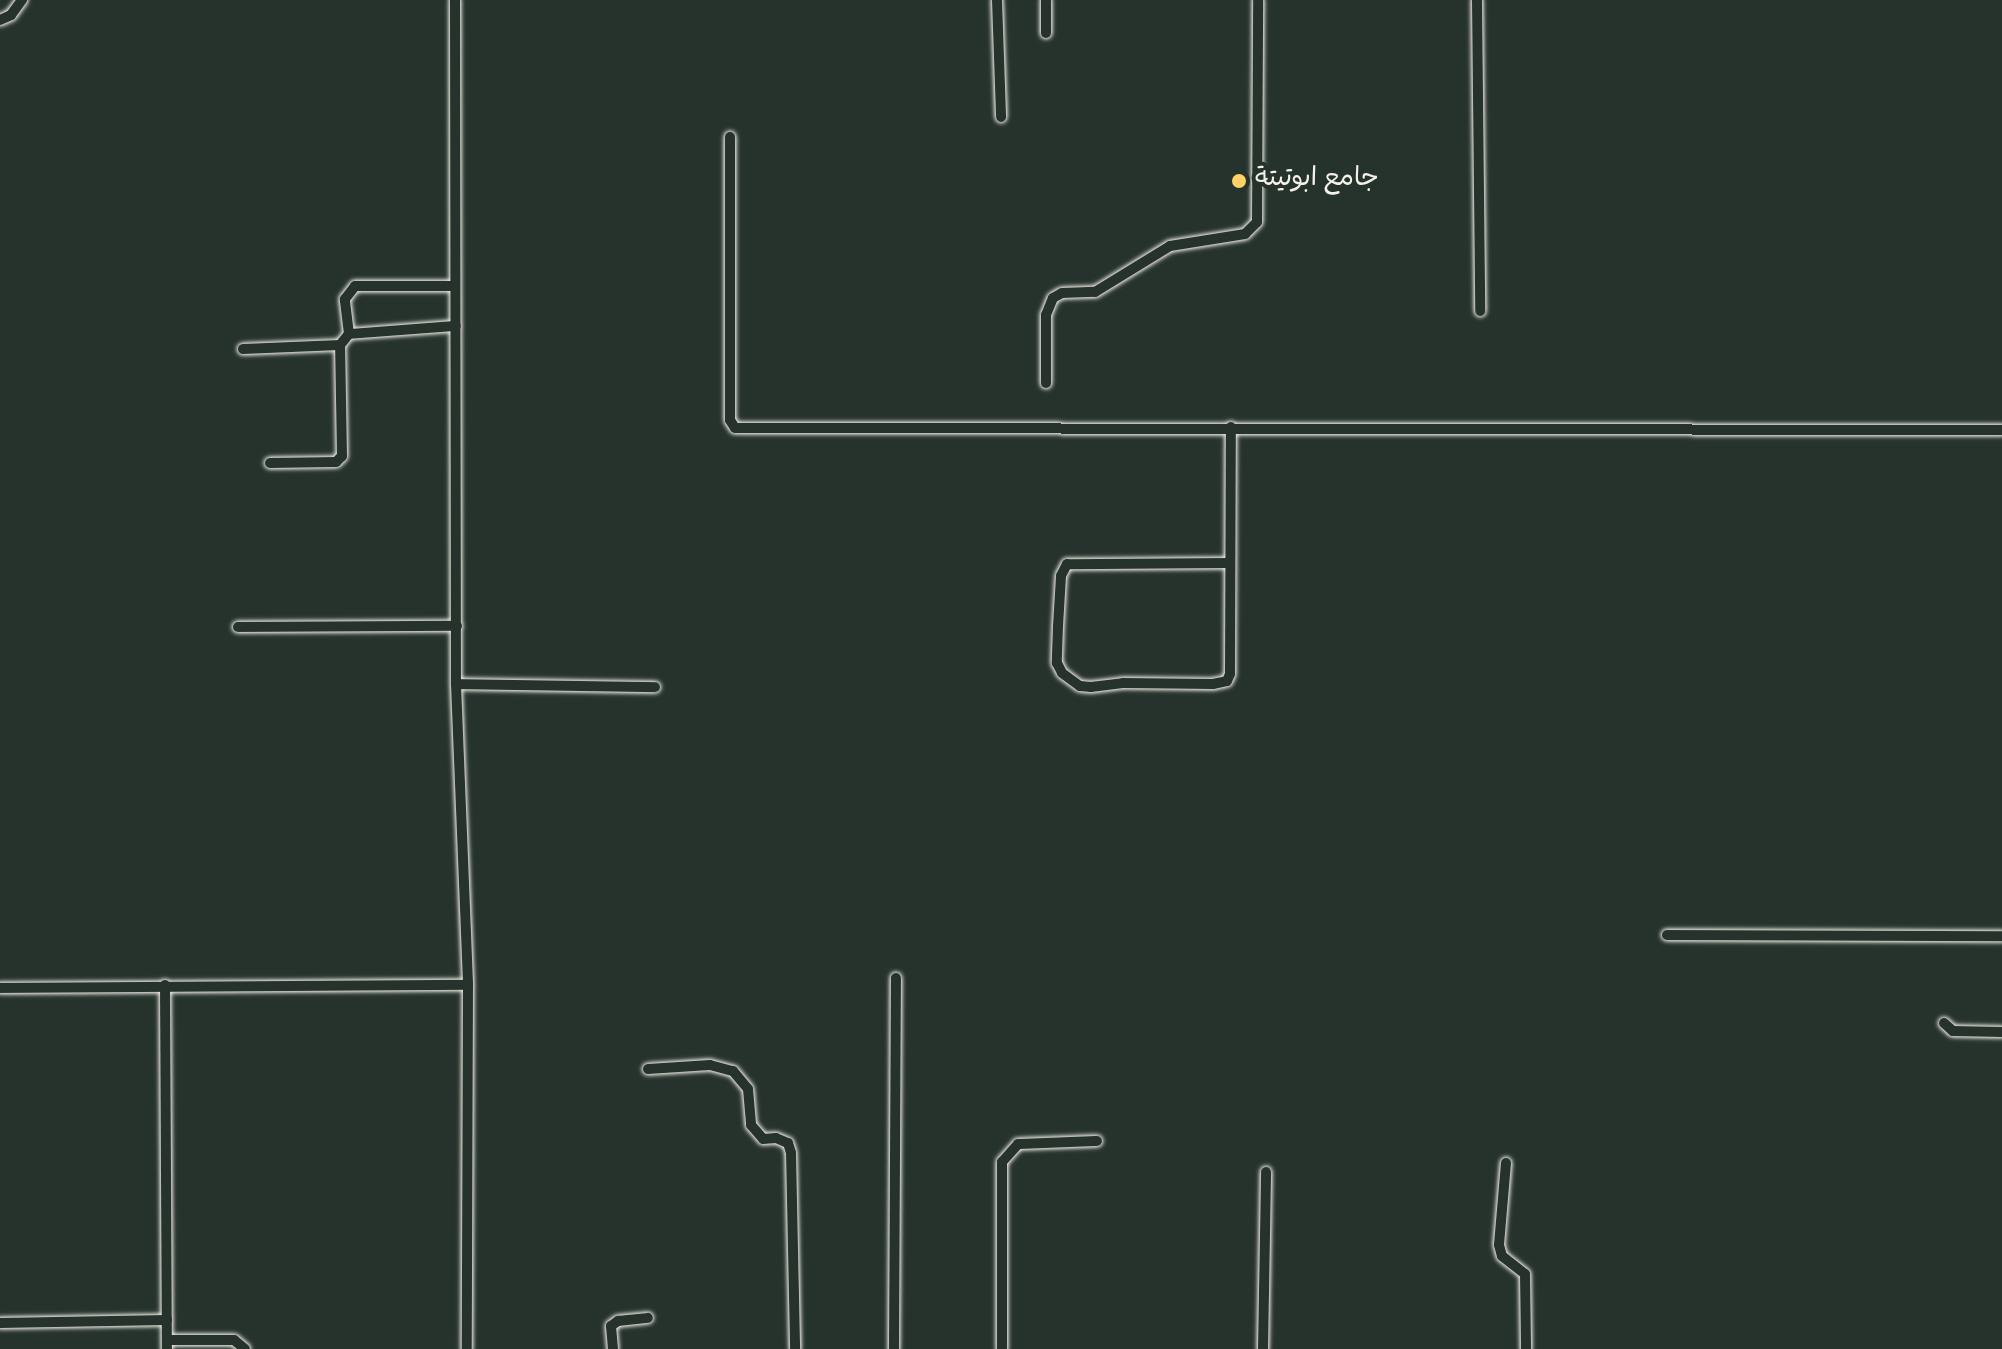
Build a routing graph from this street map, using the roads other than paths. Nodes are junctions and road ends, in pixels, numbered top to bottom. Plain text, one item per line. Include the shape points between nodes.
1 (22, 0) edge
2 (455, 0) edge
3 (997, 0) edge
4 (1046, 0) edge
5 (1258, 0) edge
6 (1477, 0) edge
7 (0, 20) edge
8 (1046, 33) dead end
9 (1001, 117) dead end
10 (730, 137) dead end
11 (455, 286) junction
12 (1480, 311) dead end
13 (456, 326) junction
14 (349, 334) junction
15 (340, 345) junction
16 (243, 349) dead end
17 (1046, 383) dead end
18 (1231, 427) junction
19 (2002, 430) edge
20 (270, 463) dead end
21 (1229, 563) junction
22 (457, 626) junction
23 (238, 627) dead end
24 (456, 684) junction
25 (655, 687) dead end
26 (1667, 935) dead end
27 (2002, 936) edge
28 (896, 978) dead end
29 (165, 985) junction
30 (468, 985) junction
31 (0, 988) edge
32 (1944, 1023) dead end
33 (2002, 1032) edge
34 (648, 1069) dead end
35 (1097, 1141) dead end
36 (1506, 1163) dead end
37 (1266, 1172) dead end
38 (648, 1318) dead end
39 (167, 1320) junction
40 (0, 1323) edge
41 (167, 1345) edge
42 (245, 1349) edge
43 (467, 1349) edge
44 (613, 1349) edge
45 (795, 1349) edge
46 (894, 1349) edge
47 (1002, 1349) edge
48 (1263, 1349) edge
49 (1526, 1349) edge

1 - 7 street
2 - 11 street
3 - 9 street
4 - 8 street
5 - 17 street via 1257,222 1245,234 1170,246 1095,292 1053,298 1046,315
6 - 12 street
10 - 18 street via 730,420 735,428
11 - 13 street
11 - 14 street via 355,286 345,299
13 - 14 street
13 - 22 street
14 - 15 street
15 - 16 street
15 - 20 street via 342,456 336,462
18 - 19 street
18 - 21 street
21 - 21 street via 1227,681 1091,687 1062,673 1057,663 1058,626 1061,576 1067,564
22 - 23 street
22 - 24 street
24 - 25 street
24 - 30 street
26 - 27 street
28 - 46 street
29 - 30 street
29 - 31 street
29 - 39 street
30 - 43 street
32 - 33 street via 1953,1031
34 - 45 street via 710,1065 733,1071 748,1089 751,1125 763,1139 788,1143
35 - 47 street via 1018,1144 1002,1162
36 - 49 street via 1499,1245 1502,1256 1525,1274
37 - 48 street
38 - 44 street via 611,1326
39 - 40 street
39 - 41 street
41 - 42 street via 234,1340

